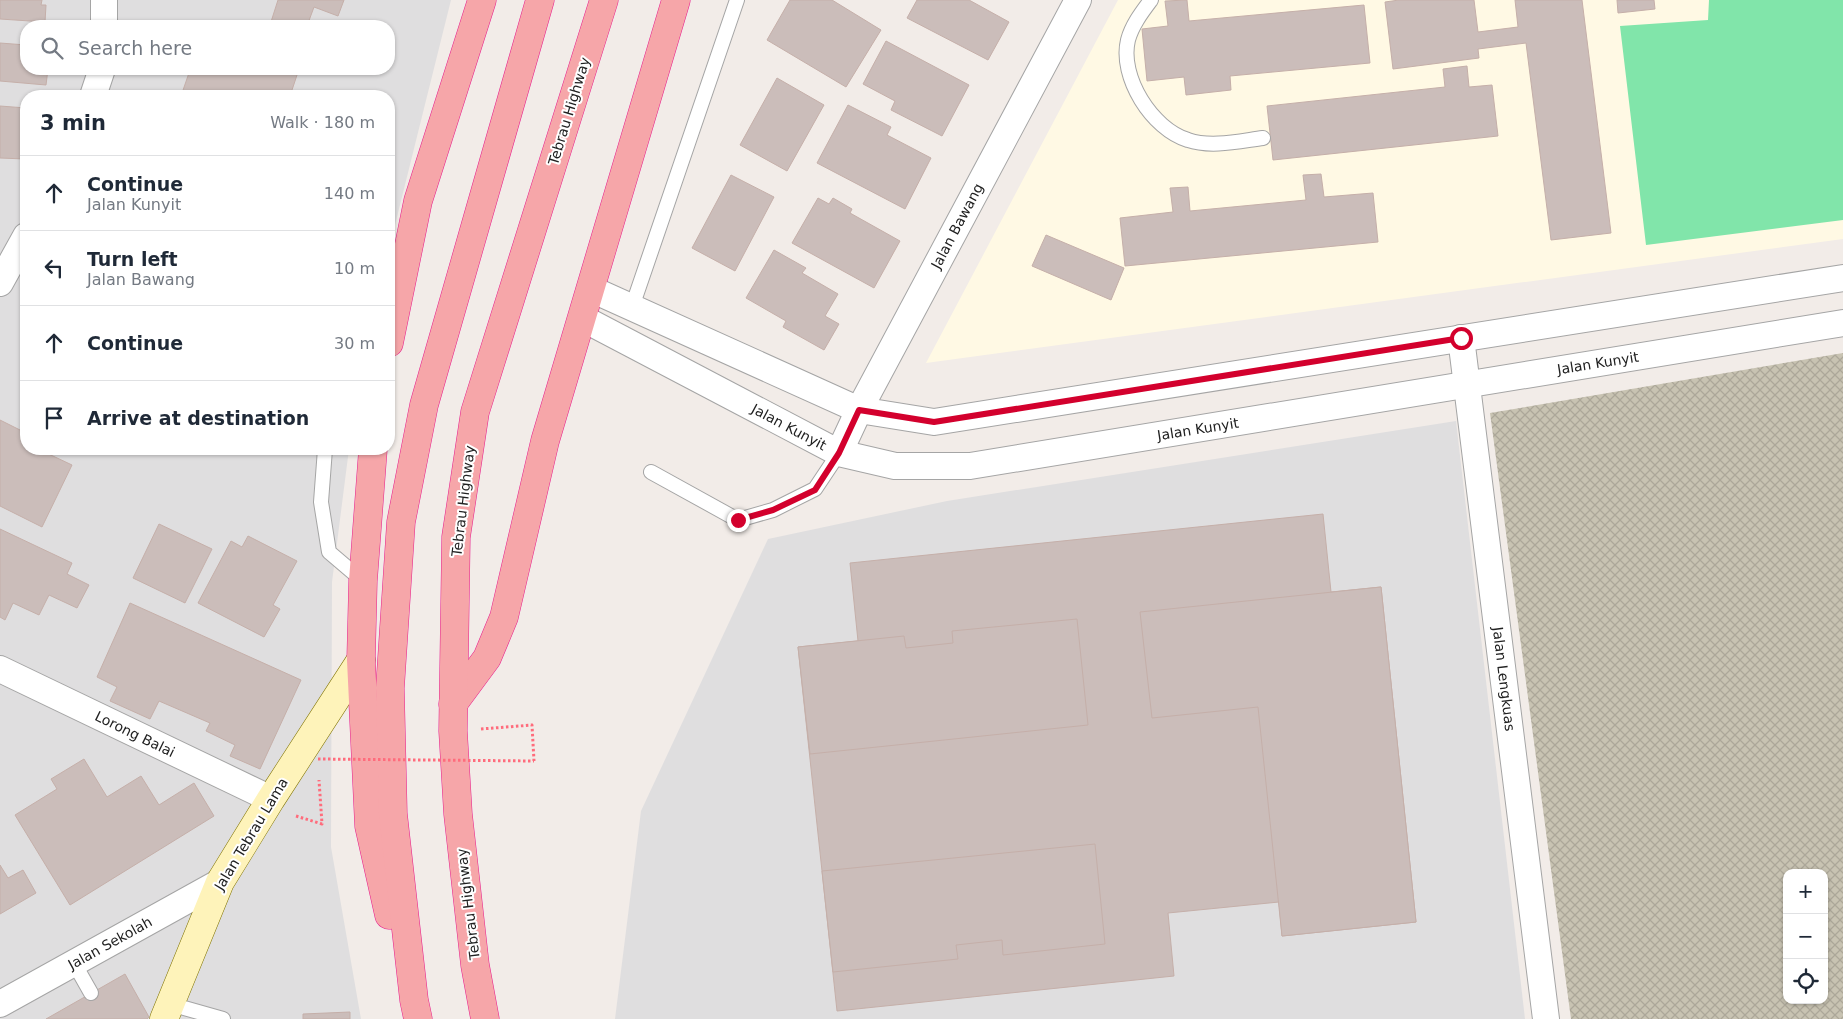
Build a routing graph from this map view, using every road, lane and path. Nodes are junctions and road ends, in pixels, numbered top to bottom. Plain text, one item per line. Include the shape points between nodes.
1 (104, 0) edge
2 (482, 0) edge
3 (540, 0) edge
4 (604, 0) edge
5 (676, 0) edge
6 (737, 0) edge
7 (1078, 0) edge
8 (1151, 0) edge
9 (104, 20) edge
10 (100, 75) edge
11 (95, 90) edge
12 (1263, 138) dead end
13 (20, 247) edge
14 (1843, 278) edge
15 (0, 284) edge
16 (591, 289) junction
17 (632, 307) junction
18 (395, 314) edge
19 (582, 318) junction
20 (1843, 323) edge
21 (1461, 338) junction
22 (1467, 385) junction
23 (859, 410) junction
24 (839, 453) junction
25 (325, 455) edge
26 (373, 455) edge
27 (651, 472) dead end
28 (363, 581) junction
29 (361, 660) junction
30 (0, 669) edge
31 (453, 704) junction
32 (453, 731) junction
33 (319, 768) dead end
34 (319, 778) dead end
35 (268, 803) junction
36 (220, 882) junction
37 (74, 963) junction
38 (91, 993) dead end
39 (0, 1004) edge
40 (416, 1010) edge
41 (167, 1011) edge
42 (223, 1019) edge
43 (485, 1019) edge
44 (1546, 1019) edge

1 - 9 street
2 - 18 highway via 418,201
3 - 40 highway via 424,404 401,522 390,688 393,814
4 - 31 highway, Tebrau Highway via 475,412 456,537
5 - 16 highway
6 - 17 lane
7 - 23 street, Jalan Bawang
8 - 12 lane via 1128,40 1131,81 1140,100 1174,133 1188,140 1222,143
10 - 11 street
13 - 15 street
14 - 21 street
16 - 17 street
16 - 19 highway
17 - 23 street
19 - 24 street, Jalan Kunyit
19 - 31 highway via 545,441 504,617 487,658
20 - 22 street, Jalan Kunyit
21 - 22 street, Jalan Lengkuas
21 - 23 street via 934,422
22 - 24 street, Jalan Kunyit via 970,466 894,466
22 - 44 street, Jalan Lengkuas
23 - 24 street, Jalan Bawang
24 - 27 lane via 815,490 773,510 738,520
25 - 28 lane via 321,502 329,552
26 - 28 highway
28 - 29 highway
29 - 35 main road, Jalan Tebrau Lama
29 - 40 highway via 369,826 391,923
30 - 35 street, Lorong Balai
31 - 32 highway, Tebrau Highway
32 - 33 path, bridge via 532,725 534,761 318,759
32 - 43 highway, Tebrau Highway via 465,888
34 - 35 path via 322,824
35 - 36 main road, Jalan Tebrau Lama
36 - 37 street, Jalan Sekolah
36 - 41 main road, Jalan Tebrau Lama
37 - 38 lane
37 - 39 street, Jalan Sekolah
41 - 42 lane

